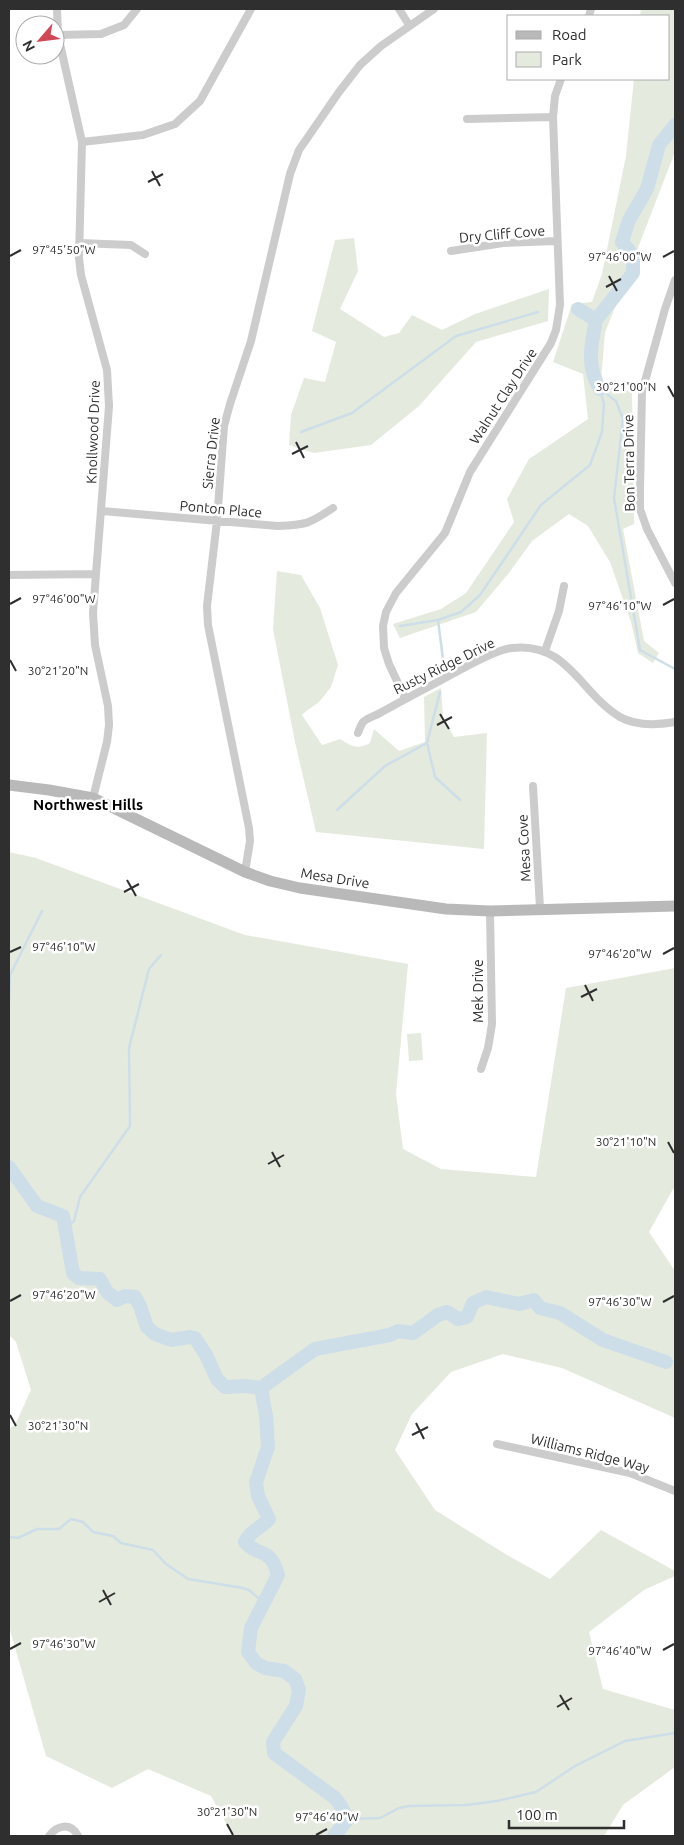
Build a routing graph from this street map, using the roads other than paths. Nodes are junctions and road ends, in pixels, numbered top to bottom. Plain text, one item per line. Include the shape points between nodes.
1 (136, 9) edge
2 (251, 9) edge
3 (399, 9) edge
4 (434, 9) edge
5 (409, 25) junction
6 (65, 35) edge
7 (65, 65) edge
8 (561, 80) edge
9 (553, 117) junction
10 (467, 119) dead end
11 (82, 142) junction
12 (556, 241) junction
13 (79, 244) junction
14 (451, 251) dead end
15 (145, 254) dead end
16 (675, 280) edge
17 (333, 508) dead end
18 (102, 511) junction
19 (217, 521) junction
20 (96, 574) junction
21 (9, 575) edge
22 (675, 583) edge
23 (564, 586) dead end
24 (545, 651) junction
25 (405, 698) junction
26 (675, 722) edge
27 (358, 732) dead end
28 (9, 785) edge
29 (533, 786) dead end
30 (93, 798) junction
31 (245, 872) junction
32 (675, 906) edge
33 (540, 908) junction
34 (490, 911) junction
35 (481, 1069) dead end
36 (497, 1444) dead end
37 (675, 1491) edge
38 (49, 1836) edge
39 (78, 1836) edge

1 - 6 street via 124,25 101,34
2 - 11 street via 200,101 175,124 143,136
3 - 5 street
4 - 5 street, Sierra Drive
5 - 19 street, Sierra Drive via 360,65 299,150 285,189 251,340 224,426
7 - 11 street, Knollwood Drive
8 - 9 street, Walnut Clay Drive
9 - 10 street
9 - 12 street, Walnut Clay Drive
11 - 13 street, Knollwood Drive
12 - 14 street, Dry Cliff Cove via 503,243
12 - 25 street, Walnut Clay Drive via 560,305 551,343 470,472 445,533 396,593 386,612 384,648
13 - 15 street via 131,245
13 - 18 street, Knollwood Drive via 81,275 107,370 109,406
16 - 22 street, Bon Terra Drive via 642,392 640,489 640,509 646,529
17 - 19 street, Ponton Place via 303,525
18 - 19 street, Ponton Place
18 - 20 street, Knollwood Drive
19 - 31 street, Sierra Drive via 207,606 208,625 250,828
20 - 21 street
20 - 30 street, Knollwood Drive via 95,645 109,726
23 - 24 street
24 - 25 street, Rusty Ridge Drive via 510,648
24 - 26 street, Rusty Ridge Drive via 566,664 607,708 621,717 638,723
25 - 27 street, Rusty Ridge Drive via 363,722
28 - 30 street, Mesa Drive
29 - 33 street, Mesa Cove
30 - 31 street, Mesa Drive
31 - 34 street, Mesa Drive via 270,882 326,892 446,909
32 - 33 street, Mesa Drive
33 - 34 street, Mesa Drive
34 - 35 street, Mek Drive via 492,1024
36 - 37 street, Williams Ridge Way via 630,1473
38 - 39 street via 62,1826 75,1830

